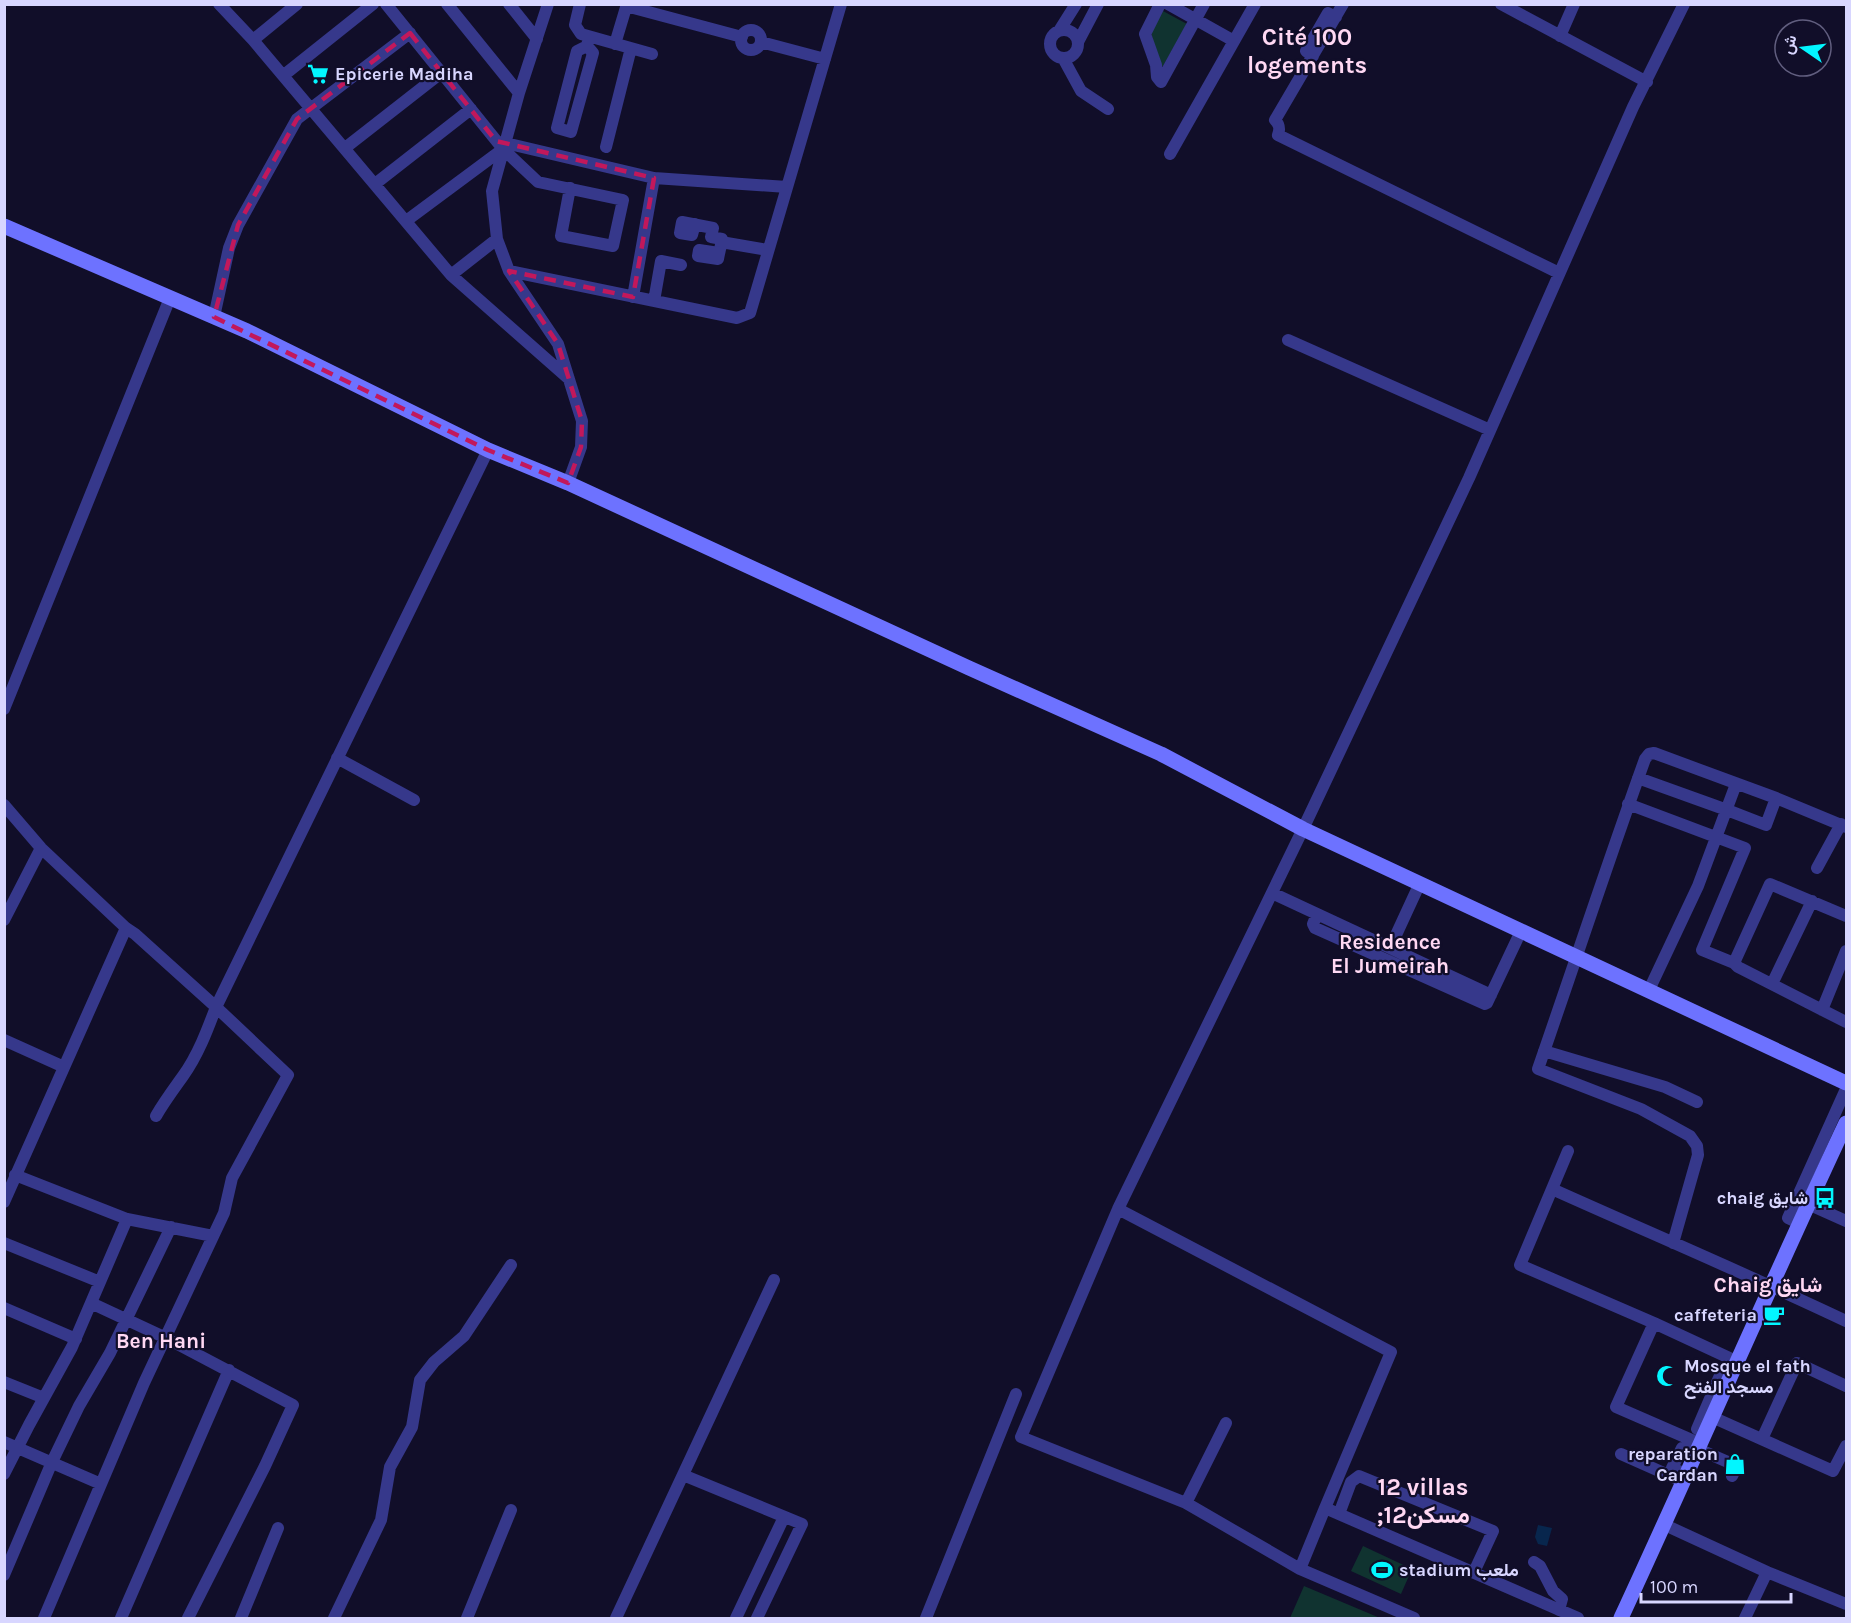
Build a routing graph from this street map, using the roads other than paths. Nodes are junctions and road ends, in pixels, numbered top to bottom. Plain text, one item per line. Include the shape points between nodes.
1 (297, 4) edge
2 (373, 4) edge
3 (386, 4) edge
4 (447, 4) edge
5 (509, 4) edge
6 (548, 4) edge
7 (580, 4) edge
8 (841, 4) edge
9 (1076, 4) edge
10 (1098, 4) edge
11 (1160, 4) edge
12 (1168, 4) edge
13 (1204, 4) edge
14 (1255, 4) edge
15 (1343, 4) edge
16 (1501, 4) edge
17 (1684, 4) edge
18 (221, 5) edge
19 (626, 5) edge
20 (1572, 7) edge
21 (1196, 20) junction
22 (1059, 31) junction
23 (1562, 31) junction
24 (410, 33) junction
25 (254, 39) junction
26 (537, 39) junction
27 (588, 41) junction
28 (1234, 41) junction
29 (1078, 42) junction
30 (615, 44) junction
31 (631, 48) junction
32 (652, 54) dead end
33 (1063, 58) junction
34 (825, 59) junction
35 (441, 73) junction
36 (284, 75) junction
37 (1647, 82) junction
38 (519, 93) junction
39 (311, 108) junction
40 (471, 109) junction
41 (1108, 109) dead end
42 (504, 146) junction
43 (606, 147) dead end
44 (345, 148) junction
45 (1170, 154) dead end
46 (654, 178) junction
47 (375, 184) junction
48 (787, 187) junction
49 (570, 188) junction
50 (406, 221) junction
51 (695, 224) dead end
52 (4, 226) edge
53 (497, 239) junction
54 (768, 250) junction
55 (681, 265) dead end
56 (509, 271) junction
57 (1559, 273) junction
58 (451, 274) junction
59 (633, 297) junction
60 (170, 298) junction
61 (654, 301) junction
62 (214, 317) junction
63 (1288, 340) dead end
64 (569, 379) junction
65 (1490, 430) junction
66 (488, 450) junction
67 (568, 483) junction
68 (4, 709) edge
69 (337, 758) junction
70 (1638, 778) junction
71 (1736, 784) junction
72 (1776, 798) junction
73 (414, 800) dead end
74 (1628, 804) junction
75 (4, 805) edge
76 (1727, 810) junction
77 (1844, 826) edge
78 (1303, 829) junction
79 (1718, 837) junction
80 (40, 848) junction
81 (1817, 868) dead end
82 (1420, 883) junction
83 (1272, 893) junction
84 (1812, 901) junction
85 (1317, 914) junction
86 (1846, 916) edge
87 (4, 920) edge
88 (126, 928) junction
89 (1521, 931) junction
90 (1390, 948) junction
91 (1846, 951) edge
92 (1577, 956) junction
93 (1734, 963) junction
94 (1772, 984) junction
95 (1649, 990) junction
96 (1491, 995) junction
97 (216, 1007) junction
98 (1822, 1010) junction
99 (1846, 1022) edge
100 (4, 1040) edge
101 (1544, 1051) junction
102 (64, 1067) junction
103 (1846, 1083) edge
104 (1846, 1089) edge
105 (1697, 1102) dead end
106 (156, 1116) dead end
107 (1846, 1123) edge
108 (1568, 1152) dead end
109 (15, 1175) junction
110 (1552, 1189) junction
111 (4, 1202) edge
112 (1808, 1204) junction
113 (1118, 1209) junction
114 (128, 1219) junction
115 (1846, 1221) edge
116 (1799, 1223) junction
117 (171, 1227) junction
118 (213, 1236) junction
119 (4, 1243) edge
120 (1673, 1243) junction
121 (511, 1265) dead end
122 (774, 1280) dead end
123 (100, 1282) junction
124 (1771, 1285) junction
125 (91, 1303) junction
126 (4, 1308) edge
127 (127, 1319) junction
128 (1846, 1322) edge
129 (1654, 1323) junction
130 (166, 1338) junction
131 (76, 1339) junction
132 (1738, 1362) junction
133 (229, 1370) junction
134 (1731, 1377) junction
135 (4, 1382) edge
136 (1846, 1386) edge
137 (1016, 1394) dead end
138 (44, 1398) junction
139 (1712, 1418) junction
140 (1226, 1423) dead end
141 (1762, 1439) junction
142 (4, 1442) edge
143 (1700, 1445) junction
144 (1846, 1446) edge
145 (18, 1448) junction
146 (1621, 1454) dead end
147 (52, 1462) junction
148 (4, 1474) edge
149 (683, 1475) junction
150 (1732, 1476) dead end
151 (1685, 1478) junction
152 (101, 1484) junction
153 (1186, 1503) junction
154 (1325, 1508) junction
155 (511, 1510) dead end
156 (1339, 1514) junction
157 (784, 1517) junction
158 (1665, 1525) junction
159 (278, 1528) dead end
160 (1534, 1562) dead end
161 (1300, 1569) junction
162 (1474, 1572) junction
163 (1767, 1572) junction
164 (4, 1575) edge
165 (1846, 1604) edge
166 (1559, 1611) junction
167 (44, 1618) edge
168 (121, 1618) edge
169 (188, 1618) edge
170 (241, 1618) edge
171 (333, 1618) edge
172 (467, 1618) edge
173 (616, 1618) edge
174 (736, 1618) edge
175 (757, 1618) edge
176 (926, 1618) edge
177 (1414, 1618) edge
178 (1578, 1618) edge
179 (1621, 1618) edge
180 (1745, 1618) edge

1 - 25 street
2 - 36 street
3 - 24 street
4 - 38 street
5 - 26 street
6 - 26 street
7 - 27 street via 574,25
8 - 34 street
9 - 22 street
10 - 29 street
11 - 21 street via 1145,34 1161,82
12 - 21 street
13 - 21 street
14 - 28 street
15 - 57 street via 1275,120 1280,129 1278,135
16 - 23 street
17 - 37 street
18 - 25 street
19 - 30 street
19 - 34 street via 742,37 747,30 756,31 761,42
20 - 23 street via 1578,13 1570,30
21 - 28 street
22 - 29 street via 1071,32
22 - 33 street via 1050,46
23 - 37 street
24 - 35 street
24 - 39 street
25 - 36 street
26 - 38 street
27 - 27 street via 577,51 557,128 571,132 593,53
27 - 30 street
28 - 45 street
29 - 33 street via 1074,53
30 - 31 street
31 - 32 street
31 - 43 street
33 - 41 street via 1081,91
34 - 48 street
35 - 40 street
35 - 44 street
36 - 39 street
37 - 57 street
38 - 42 street
39 - 44 street
39 - 62 street via 297,119 238,225
40 - 42 street
40 - 47 street
42 - 46 street
42 - 49 street via 538,182
42 - 50 street
42 - 53 street via 492,191
44 - 47 street
46 - 48 street
46 - 59 street
47 - 50 street
48 - 54 street
49 - 49 street via 561,236 613,246 623,200
50 - 58 street
51 - 54 street via 713,228 711,237 722,239 720,248
52 - 60 street
53 - 56 street
53 - 58 street
54 - 61 street via 750,313 737,318
55 - 61 street via 661,261
56 - 59 street
56 - 64 street via 558,344
57 - 65 street
58 - 64 street
59 - 61 street
60 - 62 street
60 - 68 street
62 - 66 street
63 - 65 street
64 - 67 street via 582,421 581,447
65 - 78 street
66 - 67 street
66 - 69 street
67 - 78 street via 1161,754
69 - 73 street
69 - 97 street
70 - 71 street via 1645,759 1654,753
70 - 74 street
70 - 76 street
71 - 72 street
71 - 76 street
72 - 76 street via 1766,825
72 - 77 street
74 - 79 street
74 - 92 street
75 - 80 street
76 - 79 street
77 - 81 street
78 - 82 street
78 - 83 street
79 - 93 street via 1745,848 1702,950
79 - 95 street
80 - 87 street
80 - 88 street
82 - 89 street
82 - 90 street
83 - 85 street
83 - 113 street
84 - 86 street
84 - 93 street via 1770,884
84 - 94 street
85 - 90 street
85 - 96 street via 1315,928 1484,1004
88 - 97 street
88 - 102 street
89 - 92 street
89 - 96 street
90 - 96 street
91 - 98 street
92 - 95 street
92 - 101 street
93 - 94 street
94 - 98 street
95 - 103 street
97 - 106 street via 203,1043
97 - 118 street via 288,1076 232,1178 224,1213
98 - 99 street
100 - 102 street
101 - 105 street via 1665,1086
101 - 120 street via 1538,1069 1641,1109 1690,1136 1698,1146
102 - 109 street
104 - 116 street via 1788,1218
107 - 112 street
108 - 110 street
109 - 111 street
109 - 114 street
110 - 120 street
110 - 129 street via 1520,1265
112 - 115 street
112 - 116 street
113 - 153 street via 1021,1437
113 - 154 street via 1391,1352
114 - 117 street
114 - 123 street
116 - 124 street
117 - 118 street
117 - 127 street
118 - 130 street
119 - 123 street
120 - 124 street
121 - 171 street via 465,1336 434,1362 420,1380 412,1427 390,1467 381,1520
122 - 149 street
123 - 125 street
124 - 128 street
124 - 132 street
125 - 127 street
125 - 131 street
126 - 131 street
127 - 130 street
127 - 147 street
129 - 132 street
129 - 143 street via 1617,1407
130 - 133 street
130 - 152 street
131 - 138 street
132 - 134 street
133 - 168 street
133 - 169 street via 293,1405
134 - 139 street
134 - 143 street via 1721,1373 1697,1429
135 - 138 street
136 - 141 street via 1797,1363
137 - 176 street
138 - 145 street
139 - 141 street
139 - 143 street
140 - 153 street
141 - 144 street via 1833,1471
142 - 145 street
143 - 150 street via 1737,1466
143 - 151 street
145 - 147 street
145 - 148 street
146 - 151 street
147 - 152 street
147 - 164 street
149 - 157 street
149 - 173 street
151 - 158 street
152 - 167 street
153 - 161 street
154 - 156 street
154 - 161 street
155 - 172 street
156 - 162 street
156 - 162 street via 1351,1482 1359,1476 1493,1531
157 - 174 street
157 - 175 street via 802,1524
158 - 163 street
158 - 179 street
159 - 170 street
160 - 166 street via 1562,1599
161 - 177 street
162 - 166 street
163 - 165 street
163 - 180 street
166 - 178 street

